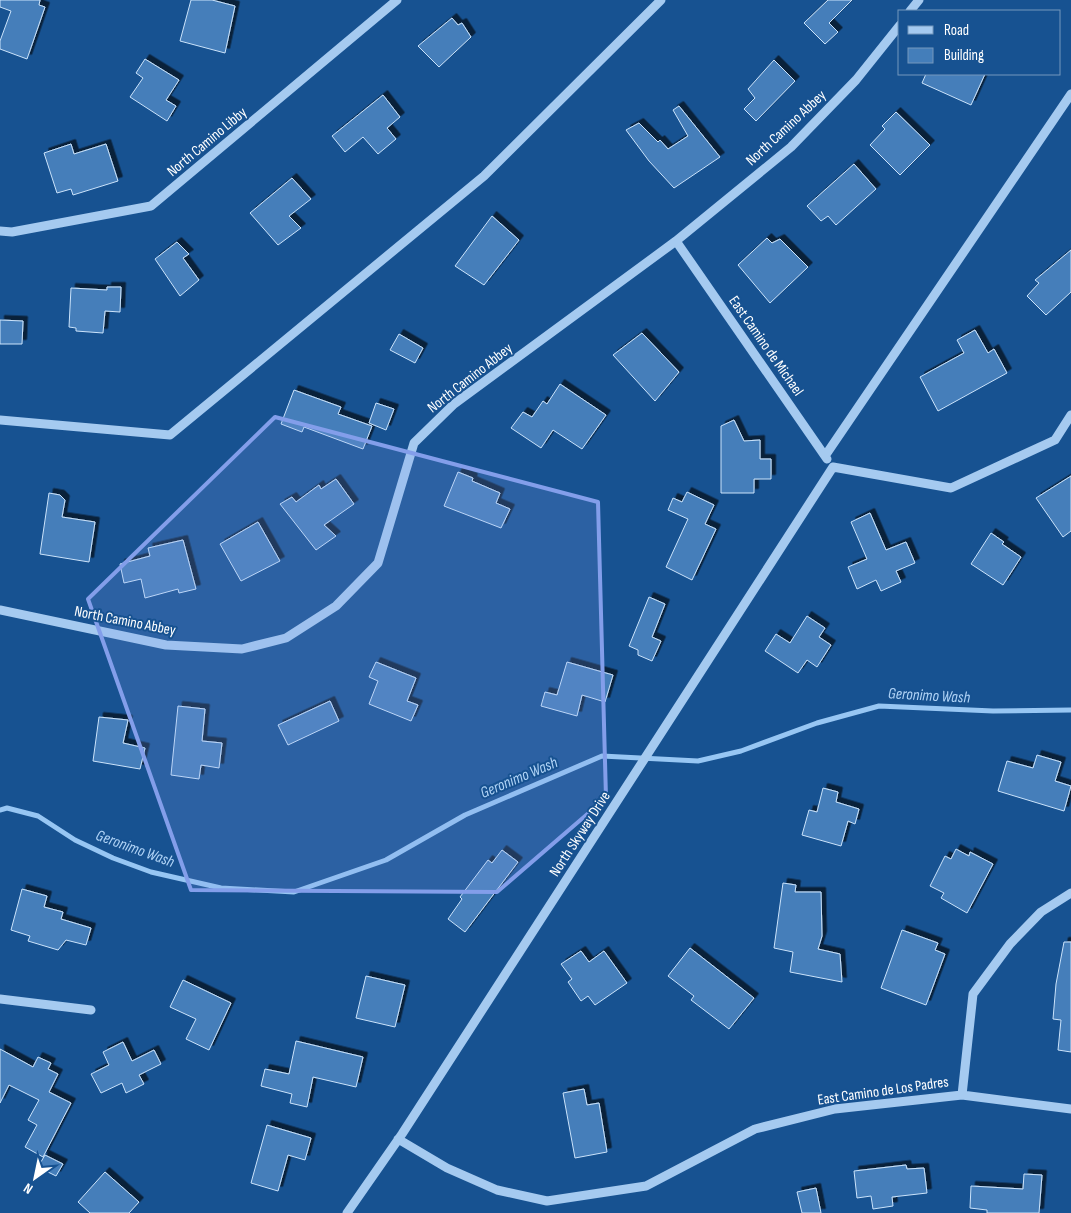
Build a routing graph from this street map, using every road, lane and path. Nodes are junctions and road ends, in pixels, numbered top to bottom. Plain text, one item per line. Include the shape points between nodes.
1 (397, 0) edge
2 (661, 0) edge
3 (919, 0) edge
4 (911, 10) edge
5 (898, 27) edge
6 (1071, 94) edge
7 (0, 231) edge
8 (676, 241) junction
9 (1071, 415) edge
10 (0, 420) edge
11 (825, 456) junction
12 (833, 467) junction
13 (0, 610) edge
14 (1071, 893) edge
15 (0, 1000) edge
16 (91, 1010) dead end
17 (962, 1095) junction
18 (1071, 1108) edge
19 (398, 1139) junction
20 (346, 1213) edge

1 - 7 street, North Camino Libby via 151,206 12,232
2 - 10 street via 484,176 170,435
3 - 4 street
5 - 8 street, North Camino Abbey via 856,80 791,147
6 - 11 street
8 - 11 street, East Camino de Michael
8 - 13 street, North Camino Abbey via 454,404 414,443 378,563 336,606 286,638 242,649 166,645
9 - 12 street via 1055,440 952,488
11 - 12 street, East Camino de Michael
12 - 19 street, North Skyway Drive
14 - 17 street via 1041,912 1028,925 973,994
15 - 16 street
17 - 18 street, East Camino de Los Padres
17 - 19 street, East Camino de Los Padres via 836,1109 755,1129 646,1186 546,1201 496,1190 447,1168
19 - 20 street, North Skyway Drive

